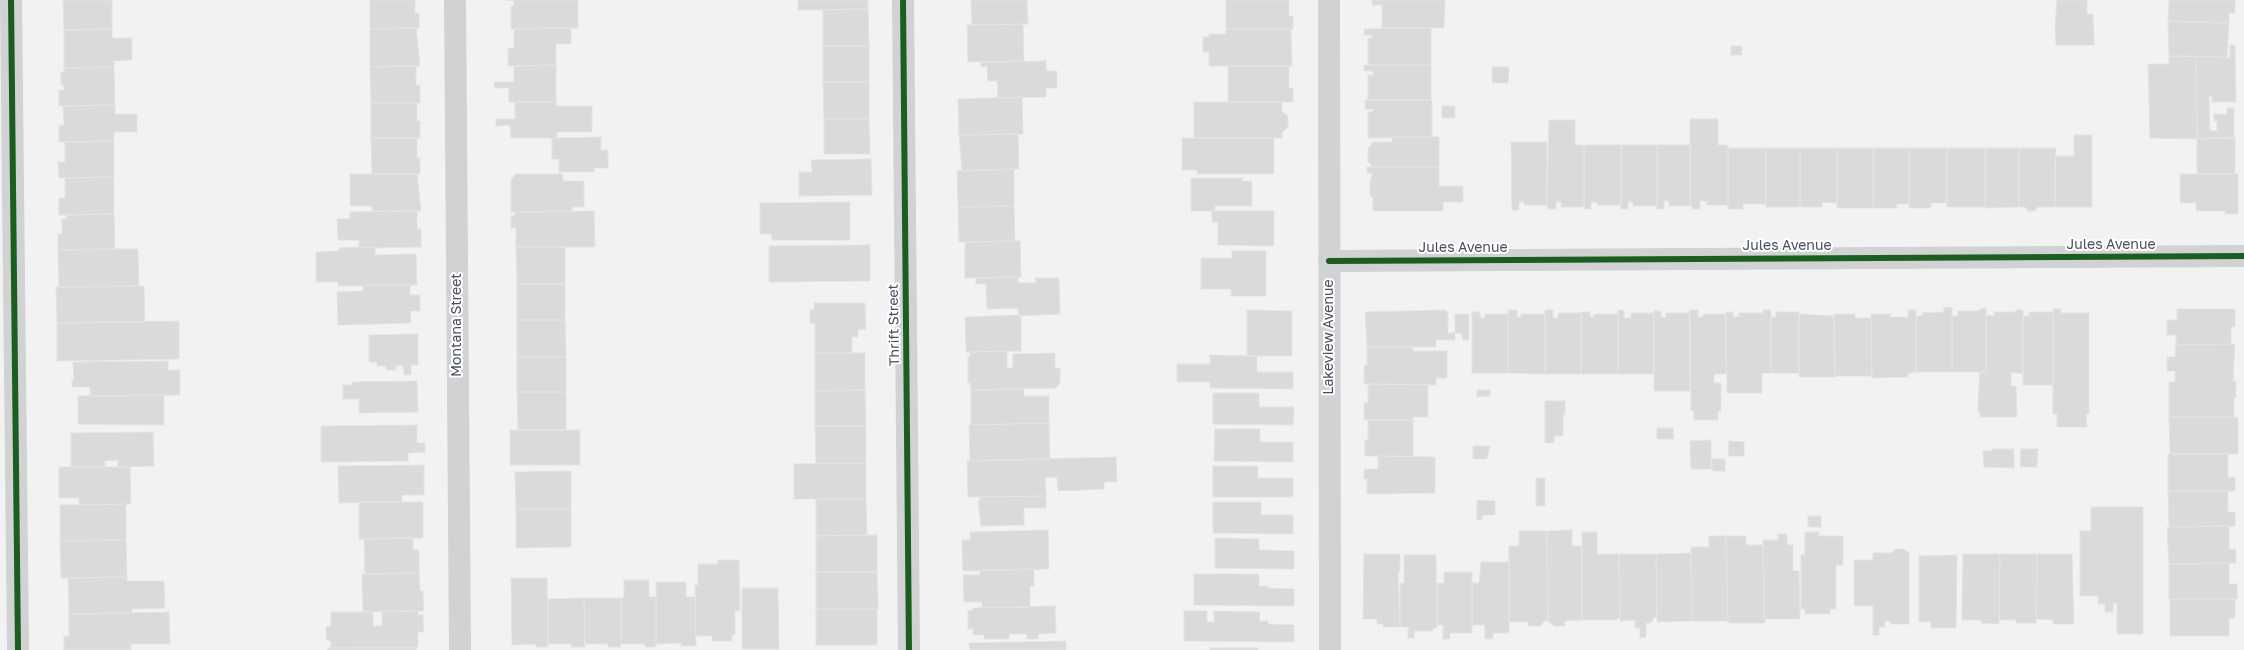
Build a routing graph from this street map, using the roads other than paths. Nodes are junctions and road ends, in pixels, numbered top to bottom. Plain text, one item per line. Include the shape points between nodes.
1 (12, 0) edge
2 (455, 0) edge
3 (903, 0) edge
4 (1329, 0) edge
5 (2244, 256) edge
6 (1329, 261) junction
7 (18, 650) edge
8 (460, 650) edge
9 (909, 650) edge
10 (1330, 650) edge

1 - 7 street
2 - 8 street, Montana Street
3 - 9 street, Thrift Street
4 - 6 street, Lakeview Avenue
5 - 6 street, Jules Avenue
6 - 10 street, Lakeview Avenue

